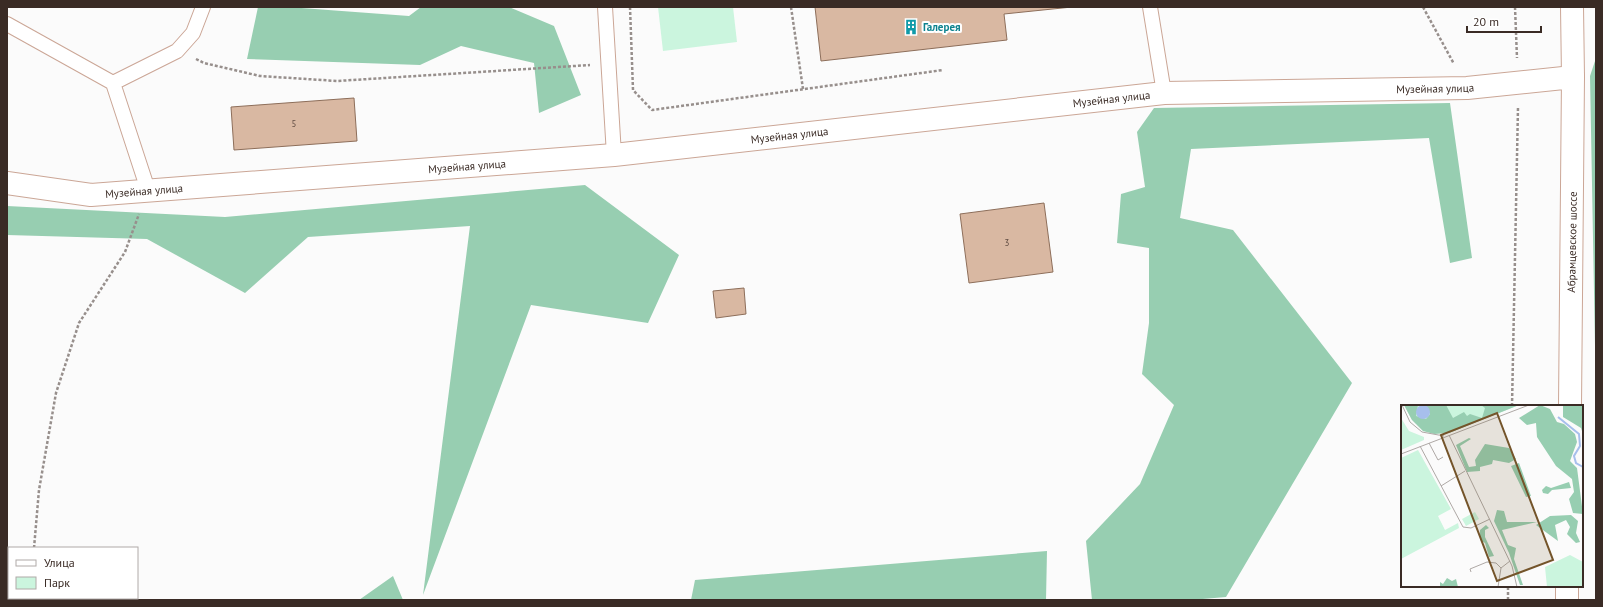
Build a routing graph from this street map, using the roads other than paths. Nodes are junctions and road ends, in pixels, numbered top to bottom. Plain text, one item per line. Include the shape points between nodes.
1 (203, 7) edge
2 (605, 7) edge
3 (1150, 7) edge
4 (1572, 7) edge
5 (1584, 7) edge
6 (7, 24) edge
7 (1572, 33) junction
8 (1573, 77) junction
9 (113, 83) junction
10 (1164, 93) junction
11 (614, 155) junction
12 (7, 183) edge
13 (148, 190) junction
14 (1570, 405) edge
15 (1567, 587) edge
16 (1567, 600) edge

1 - 9 lane via 193,32 177,51
2 - 11 lane
3 - 10 lane
4 - 7 street, Абрамцевское шоссе
5 - 7 lane
6 - 9 lane
7 - 8 street, Абрамцевское шоссе
8 - 10 street, Музейная улица via 1467,88
8 - 14 street, Абрамцевское шоссе
9 - 13 lane
10 - 11 street, Музейная улица
11 - 13 street, Музейная улица
12 - 13 street, Музейная улица via 91,195
15 - 16 street

